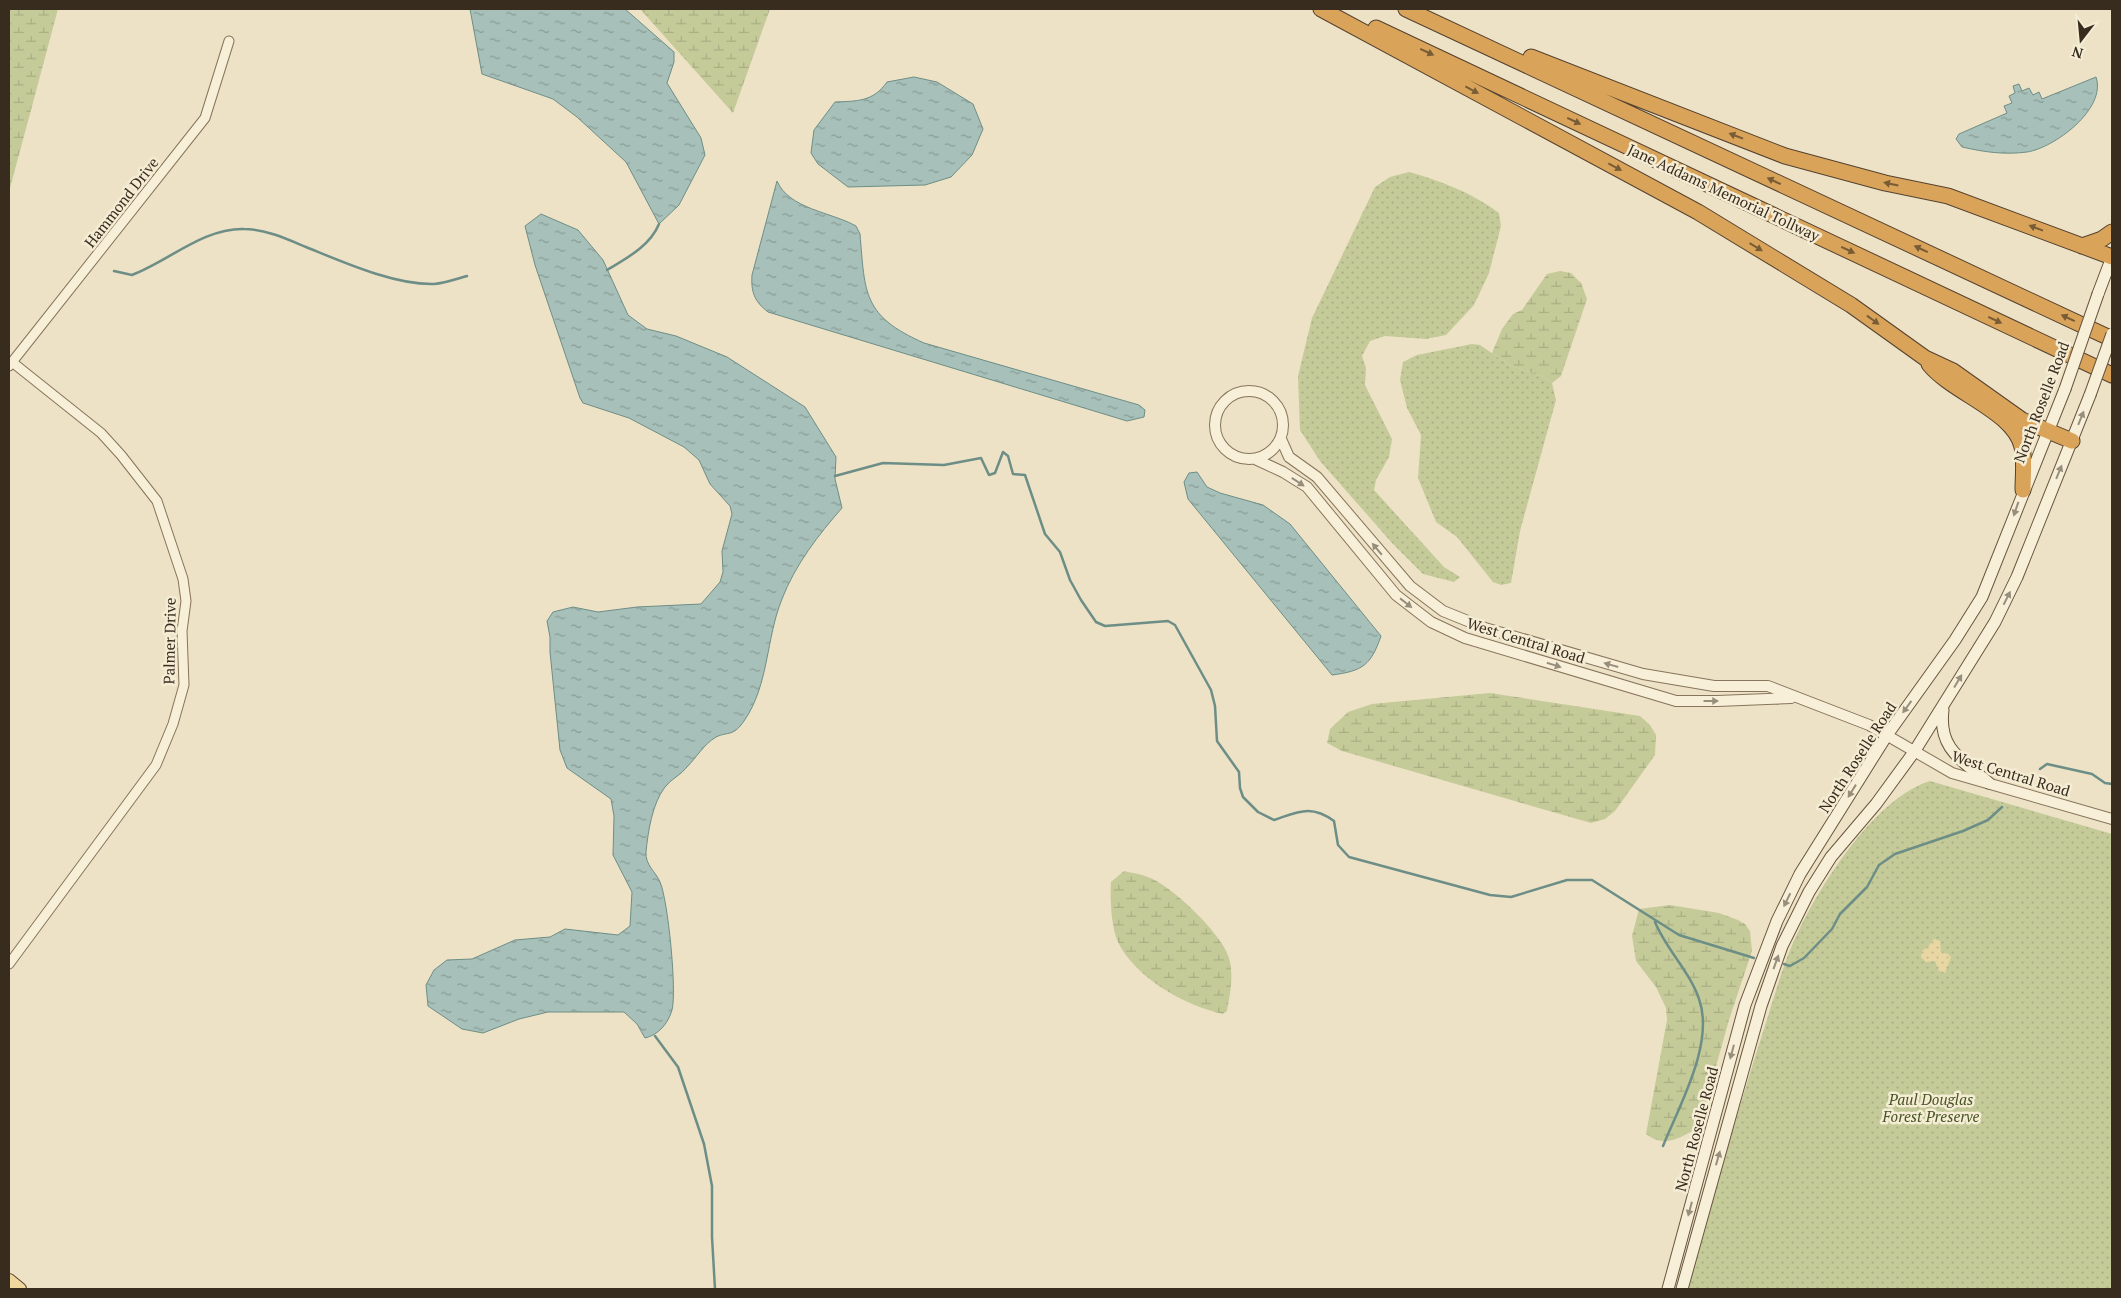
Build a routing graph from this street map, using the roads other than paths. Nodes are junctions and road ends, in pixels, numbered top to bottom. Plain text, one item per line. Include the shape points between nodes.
1 (1321, 9) edge
2 (1336, 9) edge
3 (1406, 9) edge
4 (229, 41) dead end
5 (2112, 232) edge
6 (2082, 246) junction
7 (2112, 257) edge
8 (2112, 334) edge
9 (2112, 339) edge
10 (1925, 358) junction
11 (10, 365) edge
12 (2112, 375) edge
13 (2047, 432) junction
14 (1281, 439) junction
15 (2072, 441) junction
16 (1255, 459) junction
17 (2023, 490) junction
18 (1434, 604) junction
19 (1423, 616) junction
20 (1532, 642) junction
21 (1527, 657) junction
22 (1643, 674) junction
23 (1639, 690) junction
24 (1795, 698) junction
25 (1944, 704) junction
26 (1887, 735) junction
27 (1914, 752) junction
28 (1989, 783) junction
29 (2112, 819) edge
30 (9, 964) edge
31 (9, 1280) edge
32 (20, 1289) edge
33 (1668, 1289) edge
34 (1682, 1289) edge

1 -> 10 highway via 1698,212 1852,305
2 -> 12 highway, Jane Addams Memorial Tollway
6 -> 3 highway via 1948,196 1785,156
9 -> 3 highway, Jane Addams Memorial Tollway
4 - 11 street, Hammond Drive via 205,118
5 - 6 highway
6 - 7 highway
7 - 13 main road, North Roselle Road, bridge
15 -> 8 main road, North Roselle Road, bridge
10 - 13 highway via 1952,371 2022,420
10 - 17 highway via 1939,375 2011,426 2022,447
11 - 30 street, Palmer Drive via 101,433 157,501 183,579 186,601 182,631 184,685 173,724 156,765
13 - 15 highway
13 - 17 main road, North Roselle Road
14 - 16 street via 1266,455
14 - 16 street via 1281,414 1266,395 1251,391 1228,398 1214,422 1218,440 1237,458
18 -> 14 street, West Central Road via 1410,586 1317,477 1290,457
25 -> 15 main road, North Roselle Road via 2017,577
16 -> 19 street, West Central Road via 1306,487 1372,569 1396,595
17 -> 26 main road, North Roselle Road via 1997,563 1978,604
18 - 19 street
18 - 20 street, West Central Road via 1485,628
19 - 21 street, West Central Road via 1464,638
20 - 21 street
22 -> 20 street, West Central Road
21 -> 23 street, West Central Road
22 - 23 street
22 - 24 street, West Central Road via 1714,686 1768,686
23 -> 24 street, West Central Road via 1676,701
24 - 26 street, West Central Road via 1870,725
25 - 27 main road, North Roselle Road
25 - 28 main road via 1941,727 1945,742
26 - 27 street, West Central Road
26 -> 33 main road, North Roselle Road via 1800,874 1777,921 1745,1005
27 - 28 street, West Central Road via 1952,773
34 -> 27 main road, North Roselle Road via 1761,1006 1782,946 1809,892 1832,857
28 - 29 street, West Central Road
31 - 32 main road

